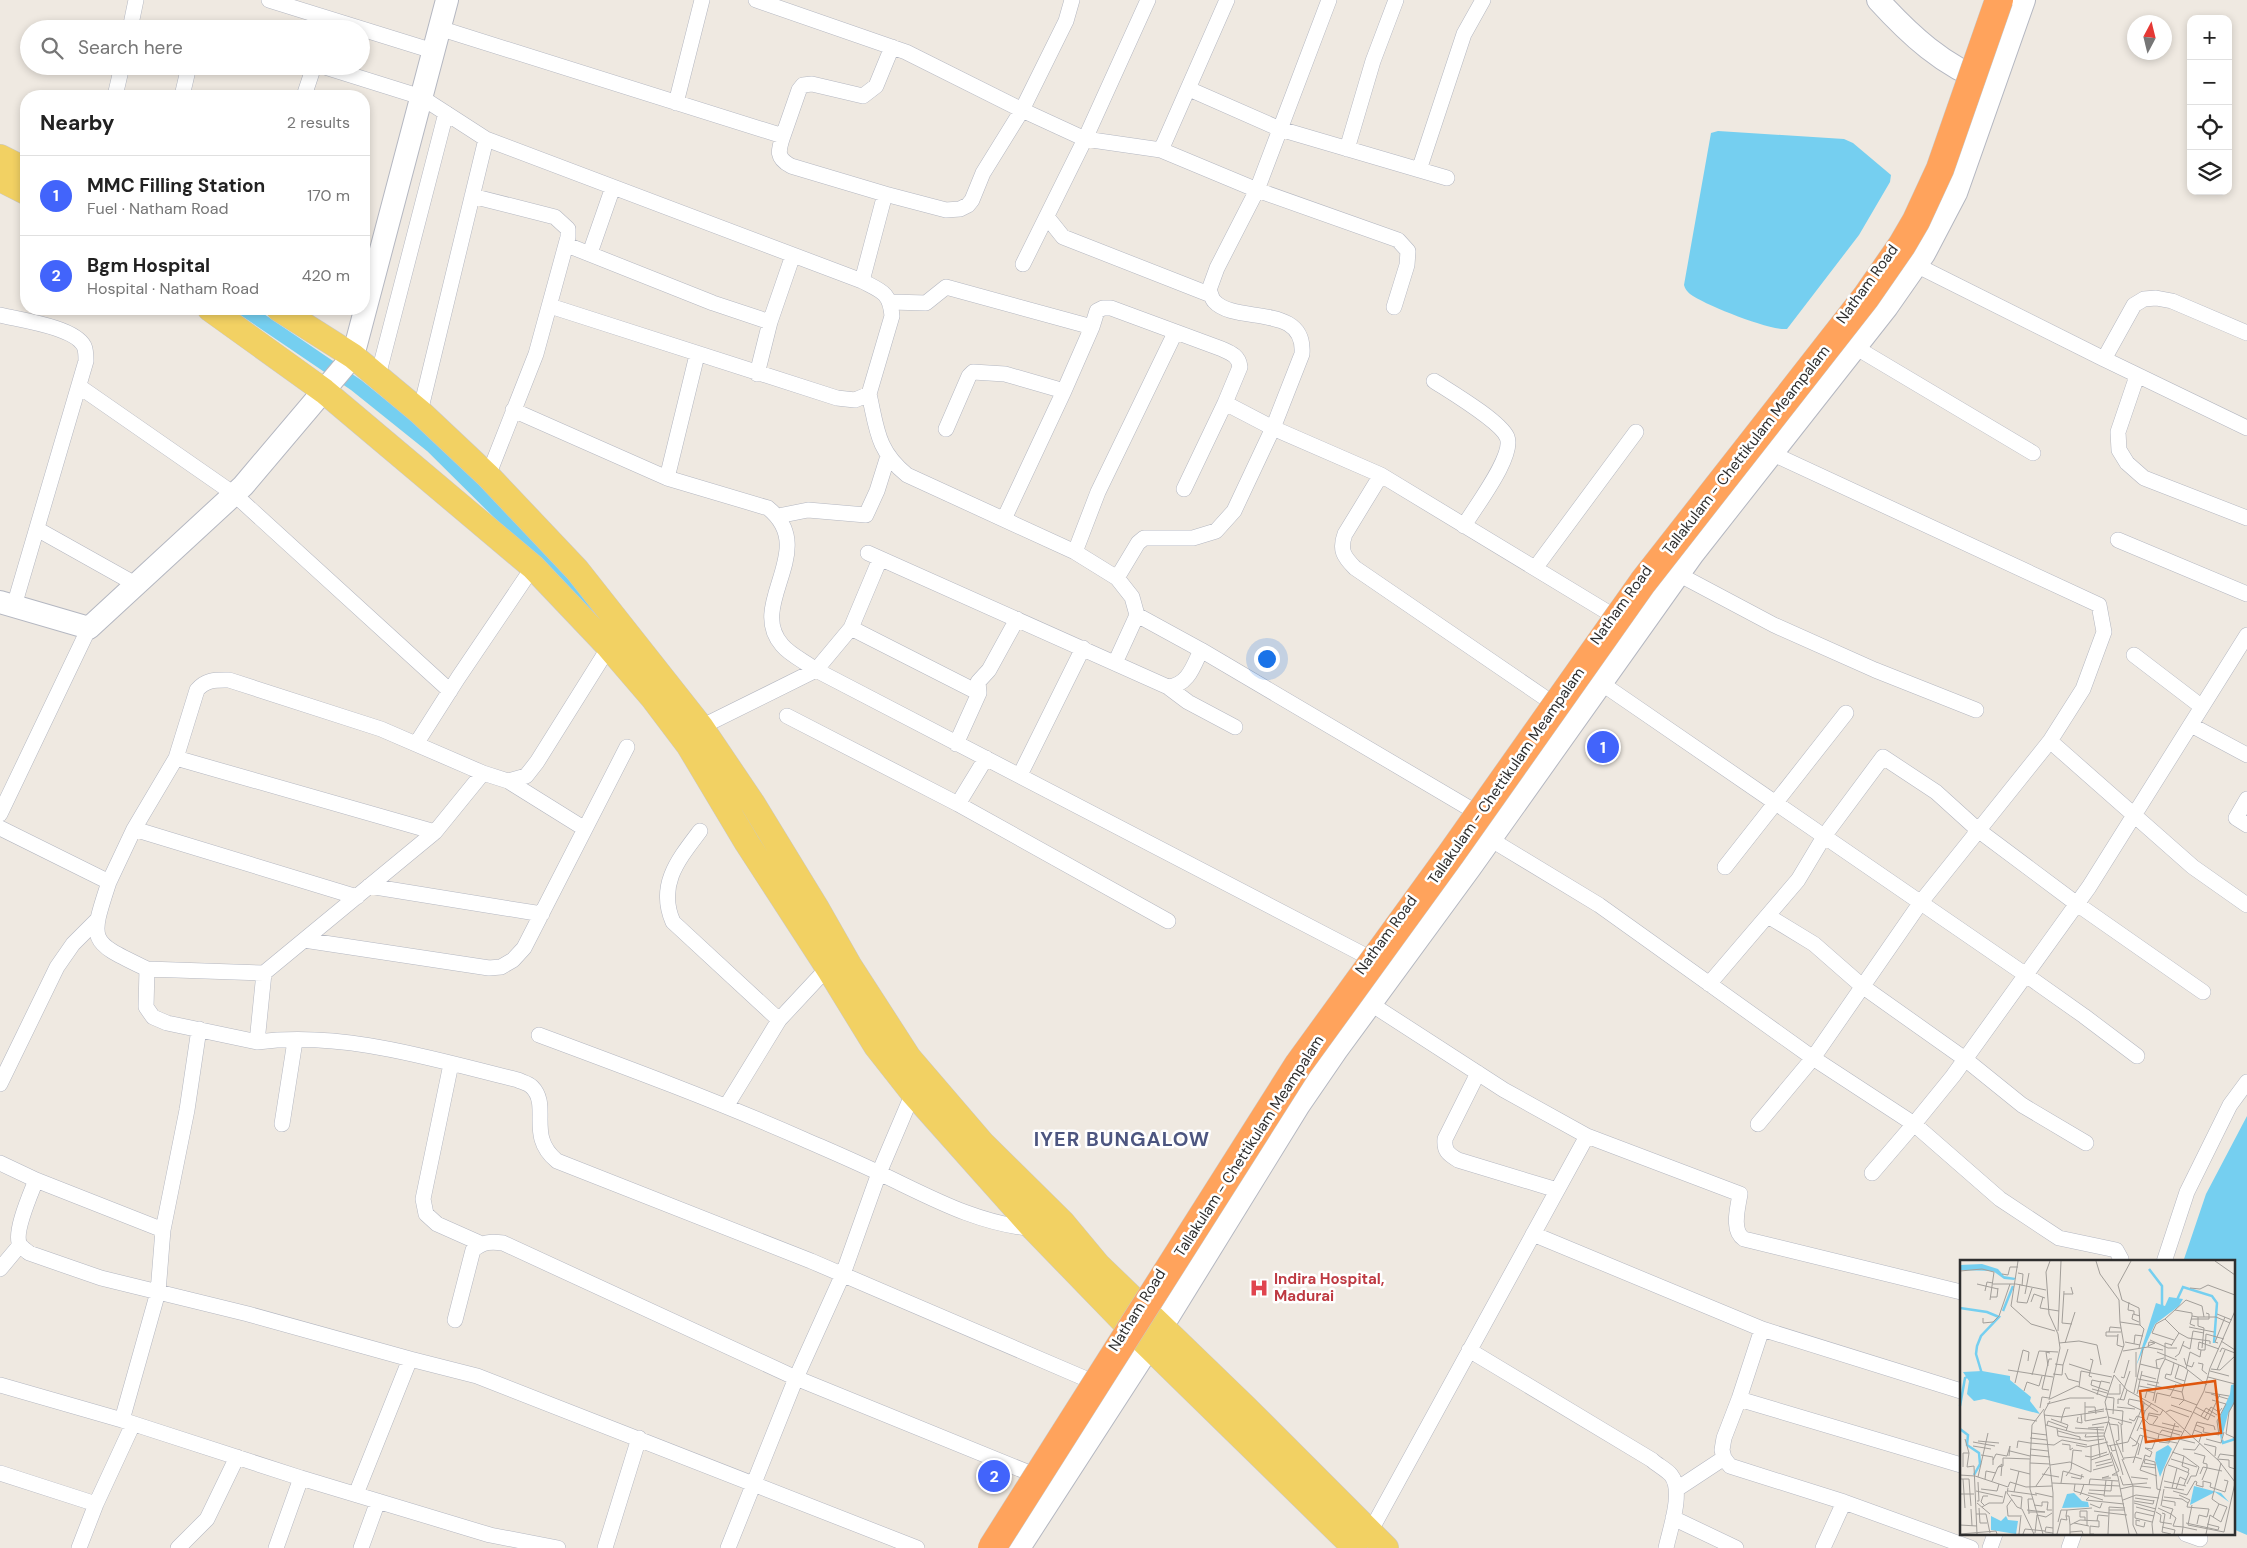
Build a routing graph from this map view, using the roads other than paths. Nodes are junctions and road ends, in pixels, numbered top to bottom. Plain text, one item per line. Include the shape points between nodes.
1 (136, 0) edge
2 (269, 0) edge
3 (447, 0) edge
4 (702, 0) edge
5 (756, 0) edge
6 (1072, 0) edge
7 (1148, 0) edge
8 (1227, 0) edge
9 (1329, 0) edge
10 (1396, 0) edge
11 (1482, 0) edge
12 (1994, 0) edge
13 (1999, 0) edge
14 (2018, 0) edge
15 (2024, 0) edge
16 (1886, 4) edge
17 (793, 6) edge
18 (132, 20) edge
19 (334, 20) edge
20 (440, 28) junction
21 (370, 31) edge
22 (892, 47) junction
23 (434, 51) junction
24 (120, 75) edge
25 (186, 75) edge
26 (311, 75) edge
27 (351, 75) edge
28 (1968, 75) junction
29 (1995, 85) junction
30 (1189, 89) junction
31 (117, 90) edge
32 (183, 90) edge
33 (306, 90) edge
34 (421, 97) junction
35 (676, 103) junction
36 (1022, 110) junction
37 (446, 113) junction
38 (1280, 129) junction
39 (783, 136) junction
40 (486, 139) junction
41 (1086, 139) junction
42 (1347, 149) junction
43 (1161, 150) junction
44 (0, 157) edge
45 (20, 167) edge
46 (1419, 170) junction
47 (1447, 178) dead end
48 (0, 179) edge
49 (613, 187) junction
50 (20, 189) edge
51 (1256, 190) junction
52 (885, 194) junction
53 (472, 196) junction
54 (1047, 217) junction
55 (567, 245) junction
56 (590, 253) junction
57 (793, 255) junction
58 (1023, 264) dead end
59 (1916, 265) junction
60 (370, 269) edge
61 (862, 281) junction
62 (1211, 295) junction
63 (891, 302) junction
64 (550, 306) junction
65 (1394, 307) dead end
66 (0, 315) edge
67 (222, 315) edge
68 (285, 315) edge
69 (356, 315) edge
70 (770, 322) junction
71 (1092, 327) junction
72 (1175, 333) junction
73 (2247, 333) edge
74 (1855, 347) junction
75 (697, 355) junction
76 (2104, 359) junction
77 (339, 373) junction
78 (757, 374) junction
79 (378, 376) junction
80 (2137, 376) junction
81 (1434, 381) dead end
82 (80, 387) junction
83 (1064, 391) junction
84 (869, 394) junction
85 (1225, 403) junction
86 (514, 410) junction
87 (420, 412) junction
88 (1273, 428) junction
89 (2247, 428) edge
90 (946, 429) dead end
91 (1636, 432) dead end
92 (1771, 453) junction
93 (2033, 453) dead end
94 (888, 456) junction
95 (1381, 475) junction
96 (488, 476) junction
97 (667, 478) junction
98 (1184, 489) dead end
99 (234, 494) junction
100 (778, 516) junction
101 (2247, 518) edge
102 (1004, 519) junction
103 (1464, 526) junction
104 (37, 529) junction
105 (2118, 540) dead end
106 (1075, 552) junction
107 (533, 567) junction
108 (1536, 567) junction
109 (1678, 574) junction
110 (1117, 578) junction
111 (137, 584) junction
112 (2247, 594) edge
113 (7, 604) edge
114 (1137, 615) junction
115 (1614, 616) junction
116 (1017, 619) junction
117 (89, 628) junction
118 (851, 628) junction
119 (1638, 631) junction
120 (2247, 635) edge
121 (609, 647) junction
122 (1083, 648) junction
123 (1201, 650) junction
124 (2134, 655) dead end
125 (2241, 658) edge
126 (1115, 663) junction
127 (816, 670) junction
128 (1601, 683) junction
129 (1168, 687) junction
130 (450, 691) junction
131 (979, 693) junction
132 (1551, 702) junction
133 (2202, 707) junction
134 (1976, 710) dead end
135 (1846, 713) dead end
136 (787, 716) dead end
137 (2192, 725) junction
138 (701, 727) junction
139 (1234, 727) dead end
140 (2050, 742) junction
141 (416, 744) junction
142 (956, 744) junction
143 (627, 747) dead end
144 (2247, 755) edge
145 (176, 758) junction
146 (986, 758) junction
147 (482, 773) junction
148 (1020, 775) junction
149 (508, 781) junction
150 (2247, 799) edge
151 (1775, 802) junction
152 (958, 804) junction
153 (1474, 811) junction
154 (0, 814) edge
155 (2135, 814) junction
156 (2247, 825) edge
157 (0, 828) edge
158 (134, 829) junction
159 (585, 829) junction
160 (1978, 830) junction
161 (700, 831) dead end
162 (435, 832) junction
163 (1825, 835) junction
164 (1490, 839) junction
165 (1725, 867) dead end
166 (109, 882) junction
167 (369, 886) junction
168 (357, 897) junction
169 (1921, 902) junction
170 (2077, 904) junction
171 (2247, 905) edge
172 (542, 914) junction
173 (1768, 916) junction
174 (96, 921) junction
175 (1168, 921) dead end
176 (304, 940) junction
177 (1370, 958) junction
178 (147, 969) junction
179 (830, 971) junction
180 (264, 973) junction
181 (2026, 975) junction
182 (1709, 984) junction
183 (1862, 986) junction
184 (2203, 992) dead end
185 (1371, 1004) junction
186 (779, 1020) junction
187 (199, 1030) junction
188 (539, 1035) dead end
189 (295, 1041) junction
190 (257, 1042) junction
191 (2137, 1056) dead end
192 (1813, 1058) junction
193 (1965, 1059) junction
194 (451, 1064) junction
195 (1478, 1073) junction
196 (2247, 1082) edge
197 (0, 1084) edge
198 (913, 1093) junction
199 (727, 1105) junction
200 (282, 1124) dead end
201 (1758, 1124) dead end
202 (1914, 1124) junction
203 (1587, 1136) junction
204 (2086, 1143) dead end
205 (0, 1163) edge
206 (1872, 1172) dead end
207 (880, 1173) junction
208 (36, 1180) junction
209 (1557, 1190) junction
210 (1034, 1229) junction
211 (163, 1230) junction
212 (1533, 1234) junction
213 (482, 1244) junction
214 (20, 1245) junction
215 (2121, 1260) edge
216 (2165, 1260) edge
217 (0, 1269) edge
218 (842, 1274) junction
219 (158, 1292) junction
220 (1960, 1292) edge
221 (1134, 1316) junction
222 (455, 1320) dead end
223 (1162, 1327) junction
224 (1762, 1329) junction
225 (1149, 1347) junction
226 (1469, 1350) junction
227 (410, 1359) junction
228 (796, 1378) junction
229 (1091, 1381) junction
230 (2, 1390) edge
231 (1960, 1391) edge
232 (1740, 1399) junction
233 (127, 1422) junction
234 (639, 1438) junction
235 (237, 1457) junction
236 (1724, 1458) junction
237 (1960, 1465) edge
238 (0, 1473) edge
239 (1032, 1474) junction
240 (301, 1478) junction
241 (754, 1484) junction
242 (1677, 1489) junction
243 (356, 1494) junction
244 (378, 1501) junction
245 (1844, 1502) junction
246 (96, 1504) junction
247 (1672, 1518) junction
248 (2073, 1536) edge
249 (1370, 1543) edge
250 (79, 1548) edge
251 (178, 1548) edge
252 (276, 1548) edge
253 (361, 1548) edge
254 (558, 1548) edge
255 (605, 1548) edge
256 (728, 1548) edge
257 (917, 1548) edge
258 (985, 1548) edge
259 (992, 1548) edge
260 (1012, 1548) edge
261 (1019, 1548) edge
262 (1666, 1548) edge
263 (1736, 1548) edge
264 (1823, 1548) edge
265 (1972, 1548) edge
266 (2069, 1548) edge

1 - 18 street
2 - 19 street
3 - 20 main road
4 - 35 street
5 - 17 street
6 - 36 street via 1066,22
7 - 41 street
8 - 30 street
9 - 38 street
10 - 42 street via 1373,61
11 - 46 street via 1464,34
12 - 28 main road, Natham Road
13 - 259 highway, Tallakulam - Chettikulam Meampalam, bridge via 1940,169 1902,245 1866,297 1643,582 1298,1066
14 - 260 highway, Tallakulam - Chettikulam Meampalam via 1954,184 1911,265 1672,572 1472,856 1326,1055
15 - 29 main road, Natham Road
16 - 28 main road via 1946,62
17 - 22 street
20 - 23 main road
20 - 35 street
21 - 23 street
22 - 36 street
22 - 39 street via 870,94 864,96 804,85 799,90
23 - 34 main road
24 - 31 street
25 - 32 street
26 - 33 street
27 - 34 street
28 - 29 main road
28 - 115 main road, Natham Road via 1930,179 1895,246 1862,294 1676,530
29 - 59 main road, Natham Road via 1956,193
30 - 38 street
30 - 43 street
34 - 37 street
34 - 60 main road
35 - 39 street
36 - 41 street
36 - 52 street via 983,173 968,205 946,210
37 - 40 street
37 - 79 street
38 - 42 street
38 - 51 street
39 - 52 street via 778,154 785,163
40 - 49 street
40 - 53 street
41 - 43 street
41 - 54 street
42 - 46 street
43 - 51 street
44 - 45 main road
46 - 47 street
48 - 50 main road
49 - 56 street
49 - 57 street
51 - 62 street via 1217,268 1209,290
51 - 65 street via 1398,240 1408,251
52 - 61 street
53 - 55 street via 555,217 568,229
53 - 87 street
54 - 58 street
54 - 62 street via 1063,237
55 - 56 street
55 - 64 street
56 - 70 street via 713,303
57 - 61 street
57 - 70 street
59 - 74 main road, Natham Road
59 - 76 street
61 - 63 street via 885,293
62 - 88 street via 1225,309 1292,326 1303,343 1302,354
63 - 71 street via 926,304 946,287
63 - 84 street via 892,316
64 - 75 street
64 - 86 street
66 - 82 street via 77,337 84,347 86,362
67 - 77 main road
68 - 77 main road
69 - 77 main road
70 - 78 street
71 - 72 street via 1097,311 1111,308
71 - 83 street
72 - 85 street via 1222,349 1240,362
72 - 106 street via 1098,492
73 - 76 street via 2172,301 2144,299 2134,305
74 - 92 main road, Natham Road
74 - 93 street
75 - 78 street
75 - 97 street
76 - 80 street
77 - 79 main road
77 - 99 main road
77 - 107 main road
78 - 84 street via 837,398 855,400
79 - 87 main road
80 - 89 street
80 - 101 street via 2118,432 2119,450 2127,463 2144,478
81 - 103 street via 1498,426 1508,438 1503,462
82 - 99 street
82 - 104 street
83 - 90 street via 1005,374 974,372 969,376
83 - 102 street
84 - 94 street via 878,434
85 - 88 street
85 - 98 street
86 - 96 street
86 - 97 street
87 - 96 main road
88 - 95 street
88 - 110 street via 1234,511 1216,531 1193,538 1144,538
91 - 108 street
92 - 109 main road, Natham Road
92 - 140 street via 2099,604 2104,632 2083,689
94 - 100 street via 866,515 808,510
94 - 102 street via 907,475
95 - 103 street
95 - 132 street via 1341,543 1346,559
96 - 138 main road via 578,570
97 - 100 street via 768,508
99 - 111 main road
99 - 130 street
100 - 127 street via 786,530 788,543 771,613 774,631 782,645
102 - 106 street
103 - 108 street
104 - 111 street
104 - 113 street
105 - 112 street
106 - 110 street
107 - 121 main road
107 - 130 street
108 - 115 street
109 - 119 main road, Natham Road
109 - 134 street via 1774,625
110 - 114 street via 1132,597
111 - 117 main road
113 - 117 main road
114 - 123 street
114 - 126 street
115 - 119 street
115 - 132 main road, Natham Road
116 - 118 street via 874,556
116 - 122 street
116 - 131 street via 989,670 978,682
117 - 154 street
118 - 127 street
118 - 131 street
119 - 128 main road, Natham Road
120 - 125 street
121 - 149 street via 537,762 526,776
121 - 179 main road via 689,746
122 - 126 street
122 - 148 street
123 - 129 street via 1183,683
123 - 153 street
124 - 133 street
125 - 133 street
126 - 129 street
127 - 138 street
127 - 142 street
128 - 151 street
128 - 164 main road, Natham Road
129 - 139 street
130 - 141 street
131 - 142 street
132 - 153 main road, Natham Road
133 - 137 street
135 - 151 street
136 - 152 street
137 - 144 street
137 - 155 street
138 - 221 main road via 753,804 909,1058 982,1143 1063,1223
140 - 155 street
140 - 160 street
141 - 145 street via 381,729 229,680 215,680 203,683 197,690
141 - 147 street
142 - 146 street
143 - 159 street
145 - 158 street
145 - 162 street
146 - 148 street
146 - 152 street
147 - 149 street
147 - 162 street
148 - 177 street
149 - 159 street
150 - 156 street via 2236,818
151 - 163 street
151 - 165 street
152 - 175 street
153 - 177 main road, Natham Road
155 - 170 street
155 - 171 street via 2193,867
157 - 166 street
158 - 166 street
158 - 168 street
159 - 172 street
160 - 163 street via 1936,792 1883,757
160 - 169 street
160 - 170 street
161 - 186 street via 674,869 666,892 667,908 673,922
162 - 167 street
163 - 169 street
163 - 173 street via 1798,880
164 - 182 street via 1599,905
164 - 185 main road, Natham Road
166 - 174 street
167 - 168 street
167 - 172 street
168 - 176 street
169 - 181 street
169 - 183 street
170 - 181 street
170 - 184 street
172 - 176 street via 514,960 489,968
173 - 182 street
173 - 183 street via 1814,944
174 - 178 street via 96,936 102,945
174 - 197 street via 73,944 56,968
176 - 180 street
177 - 221 main road, Natham Road via 1278,1086
178 - 180 street
178 - 187 street via 146,1007 153,1017
179 - 186 street via 820,976
179 - 198 main road via 876,1046
180 - 190 street
181 - 191 street
181 - 193 street
182 - 192 street
183 - 192 street
183 - 193 street
185 - 195 street
185 - 223 main road, Natham Road via 1299,1105
186 - 199 street
187 - 190 street
187 - 211 street
188 - 199 street
189 - 190 street
189 - 194 street via 373,1045
189 - 200 street
192 - 201 street
192 - 202 street
193 - 202 street
193 - 204 street via 2022,1105
194 - 213 street via 423,1199 426,1214 437,1224
194 - 218 street via 531,1086 539,1100 541,1142 556,1161
195 - 203 street
195 - 209 street via 1445,1139 1444,1148 1448,1154 1458,1160
196 - 216 street via 2230,1105 2187,1192
198 - 207 street
198 - 210 main road
199 - 207 street
202 - 206 street
202 - 215 street via 2000,1199 2059,1238 2116,1250
203 - 209 street
203 - 220 street via 1740,1194 1736,1230 1744,1239
205 - 208 street
207 - 210 street via 938,1203 986,1221
207 - 218 street
208 - 211 street
208 - 214 street via 21,1223
209 - 212 street
210 - 221 main road
211 - 219 street
212 - 224 street
212 - 226 street
213 - 222 street via 473,1250
213 - 228 street via 503,1243
214 - 217 street
214 - 219 street via 43,1259
218 - 228 street
218 - 229 street
219 - 227 street
219 - 233 street
221 - 223 main road
221 - 225 main road
221 - 229 main road, Natham Road
223 - 225 main road, Natham Road
223 - 249 main road
224 - 231 street
224 - 232 street
225 - 249 main road
225 - 261 main road, Natham Road
226 - 242 street via 1652,1460 1671,1475
226 - 249 street
227 - 234 street via 477,1376
227 - 243 street
228 - 239 street
228 - 241 street
229 - 239 main road, Natham Road
230 - 233 street
232 - 236 street via 1724,1438
232 - 237 street
233 - 235 street
233 - 246 street
234 - 241 street
234 - 255 street
235 - 240 street
235 - 251 street via 207,1519
236 - 242 street
236 - 245 street via 1730,1466
238 - 246 street
239 - 258 main road, Natham Road
240 - 243 street
240 - 252 street
241 - 256 street
241 - 257 street
242 - 247 street
243 - 244 street
244 - 253 street
244 - 254 street via 490,1535
245 - 264 street
245 - 265 street
246 - 250 street
247 - 262 street
247 - 263 street
248 - 266 street

